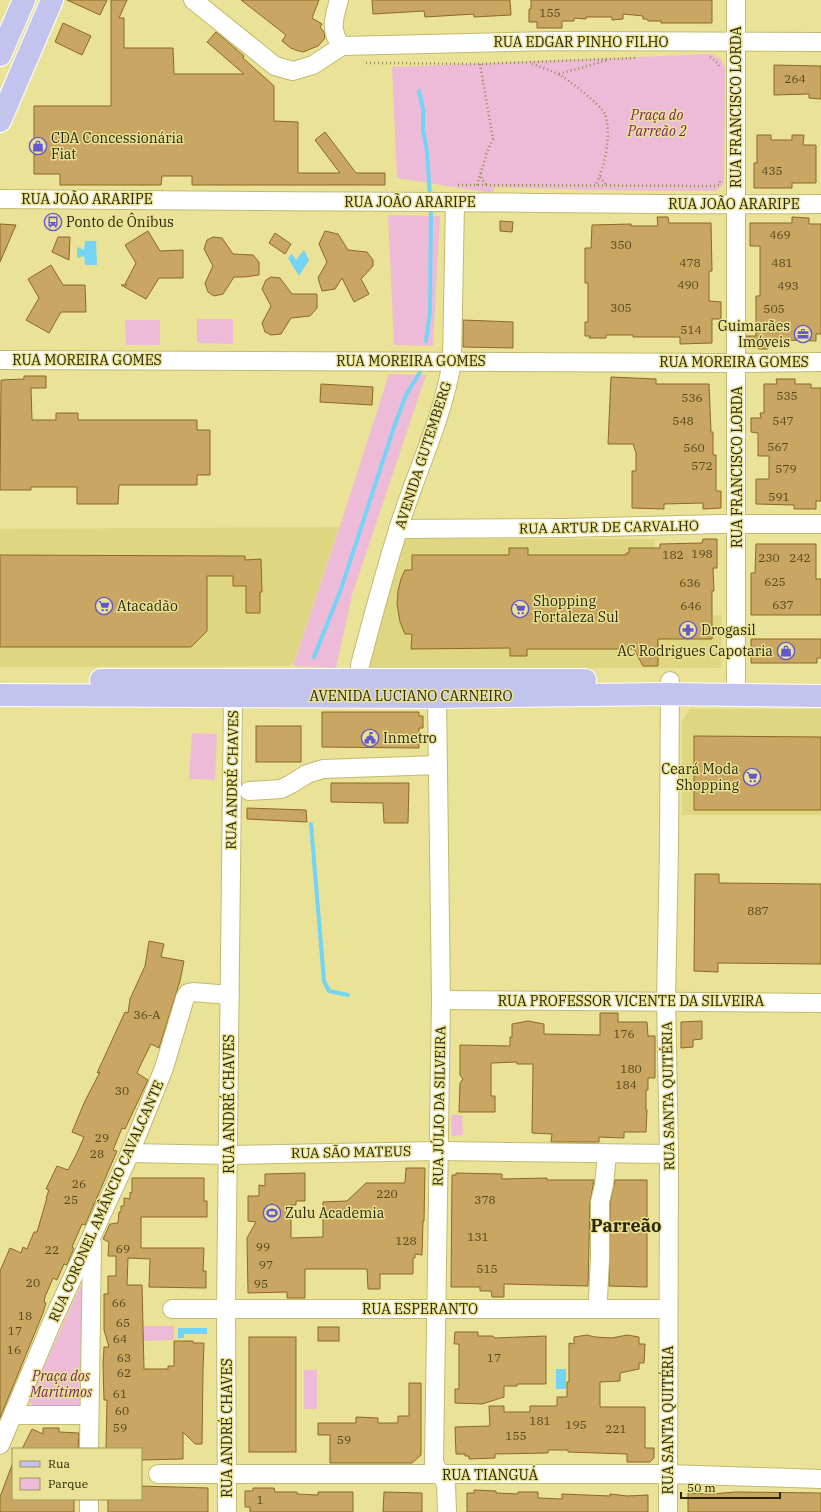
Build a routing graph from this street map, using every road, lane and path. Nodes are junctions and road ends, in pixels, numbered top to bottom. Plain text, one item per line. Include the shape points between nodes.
1 (24, 0) edge
2 (52, 0) edge
3 (193, 0) edge
4 (339, 0) edge
5 (736, 0) edge
6 (338, 39) junction
7 (736, 42) junction
8 (821, 42) edge
9 (0, 55) edge
10 (612, 58) junction
11 (642, 58) dead end
12 (703, 58) dead end
13 (366, 63) dead end
14 (531, 63) junction
15 (480, 64) junction
16 (720, 70) dead end
17 (559, 74) junction
18 (0, 120) edge
19 (481, 172) junction
20 (600, 177) junction
21 (720, 179) dead end
22 (477, 185) junction
23 (487, 185) junction
24 (595, 186) junction
25 (607, 186) junction
26 (451, 197) junction
27 (0, 199) edge
28 (821, 204) edge
29 (736, 205) junction
30 (0, 360) edge
31 (452, 361) junction
32 (821, 362) edge
33 (737, 363) junction
34 (737, 524) junction
35 (821, 524) edge
36 (398, 529) junction
37 (359, 679) junction
38 (0, 680) edge
39 (821, 681) edge
40 (314, 688) junction
41 (670, 688) junction
42 (736, 688) junction
43 (0, 695) edge
44 (233, 696) junction
45 (821, 696) edge
46 (437, 697) junction
47 (438, 764) junction
48 (249, 791) dead end
49 (230, 995) junction
50 (441, 1000) junction
51 (666, 1000) junction
52 (821, 1003) edge
53 (438, 1151) junction
54 (130, 1153) junction
55 (607, 1154) junction
56 (669, 1154) junction
57 (229, 1155) junction
58 (93, 1235) junction
59 (598, 1298) dead end
60 (172, 1309) dead end
61 (226, 1309) junction
62 (436, 1309) junction
63 (667, 1309) junction
64 (13, 1415) junction
65 (89, 1415) junction
66 (0, 1445) edge
67 (89, 1448) edge
68 (158, 1474) dead end
69 (226, 1474) junction
70 (668, 1474) junction
71 (441, 1475) junction
72 (821, 1479) edge
73 (89, 1500) edge
74 (89, 1512) edge
75 (227, 1512) edge
76 (447, 1512) edge
77 (668, 1512) edge

1 - 9 main road
2 - 18 main road
3 - 6 street via 275,66 293,71 313,65
4 - 6 street via 334,14
5 - 7 street, RUA FRANCISCO LORDA
6 - 7 street, RUA EDGAR PINHO FILHO
7 - 8 street, RUA EDGAR PINHO FILHO
7 - 29 street, RUA FRANCISCO LORDA
10 - 11 path
10 - 14 path
10 - 17 path
12 - 16 path via 714,60
13 - 15 path
14 - 15 path
14 - 17 path
15 - 19 path via 493,139
17 - 20 path via 595,102 604,113 607,130 606,151
19 - 22 path
19 - 23 path via 482,180
20 - 24 path
20 - 25 path
21 - 25 path via 719,185 716,186
22 - 23 path
22 - 26 path
23 - 24 path
24 - 25 path
26 - 27 street, RUA JOÃO ARARIPE via 420,202
26 - 29 street, RUA JOÃO ARARIPE
26 - 31 street, AVENIDA GUTEMBERG
28 - 29 street, RUA JOÃO ARARIPE
29 - 33 street, RUA FRANCISCO LORDA
30 - 31 street, RUA MOREIRA GOMES
31 - 33 street, RUA MOREIRA GOMES
31 - 36 street, AVENIDA GUTEMBERG via 442,402
32 - 33 street, RUA MOREIRA GOMES
33 - 34 street, RUA FRANCISCO LORDA
34 - 35 street, RUA ARTUR DE CARVALHO
34 - 36 street, RUA ARTUR DE CARVALHO
34 - 42 street, RUA FRANCISCO LORDA
36 - 37 street, AVENIDA GUTEMBERG via 360,665
37 - 40 main road, AVENIDA LUCIANO CARNEIRO
37 - 41 main road, AVENIDA LUCIANO CARNEIRO
38 - 40 main road, AVENIDA LUCIANO CARNEIRO
39 - 42 main road, AVENIDA LUCIANO CARNEIRO
40 - 44 main road, AVENIDA LUCIANO CARNEIRO
40 - 46 main road, AVENIDA LUCIANO CARNEIRO
41 - 42 main road, AVENIDA LUCIANO CARNEIRO
41 - 46 main road, AVENIDA LUCIANO CARNEIRO
41 - 51 street, RUA SANTA QUITÉRIA
42 - 45 main road, AVENIDA LUCIANO CARNEIRO
43 - 44 main road, AVENIDA LUCIANO CARNEIRO
44 - 49 street, RUA ANDRÉ CHAVES
46 - 47 street, RUA JÚLIO DA SILVEIRA
47 - 48 street via 323,769 307,774 281,789
47 - 50 street, RUA JÚLIO DA SILVEIRA
49 - 54 street, RUA CORONEL AMÂNCIO CAVALCANTE via 188,993 164,1068
49 - 57 street, RUA ANDRÉ CHAVES
50 - 51 street, RUA PROFESSOR VICENTE DA SILVEIRA
50 - 53 street, RUA JÚLIO DA SILVEIRA
51 - 52 street, RUA PROFESSOR VICENTE DA SILVEIRA
51 - 56 street, RUA SANTA QUITÉRIA
53 - 55 street, RUA SÃO MATEUS
53 - 57 street, RUA SÃO MATEUS
53 - 62 street, RUA JÚLIO DA SILVEIRA
54 - 57 street, RUA SÃO MATEUS
54 - 58 street, RUA CORONEL AMÂNCIO CAVALCANTE
55 - 56 street, RUA SÃO MATEUS
55 - 59 street via 600,1202
56 - 63 street, RUA SANTA QUITÉRIA
57 - 61 street, RUA ANDRÉ CHAVES
58 - 64 street, RUA CORONEL AMÂNCIO CAVALCANTE via 52,1322
58 - 65 street
60 - 61 street, RUA ESPERANTO
61 - 62 street, RUA ESPERANTO
61 - 69 street, RUA ANDRÉ CHAVES
62 - 63 street, RUA ESPERANTO
62 - 71 street, RUA JÚLIO DA SILVEIRA via 434,1463
63 - 70 street, RUA SANTA QUITÉRIA
64 - 65 street
64 - 66 street, RUA CORONEL AMÂNCIO CAVALCANTE
65 - 67 street
68 - 69 street, RUA TIANGUÁ
69 - 71 street, RUA TIANGUÁ
69 - 75 street, RUA ANDRÉ CHAVES
70 - 71 street, RUA TIANGUÁ
70 - 72 street, RUA TIANGUÁ
70 - 77 street, RUA SANTA QUITÉRIA
71 - 76 street, RUA JÚLIO DA SILVEIRA via 447,1492
73 - 74 street

